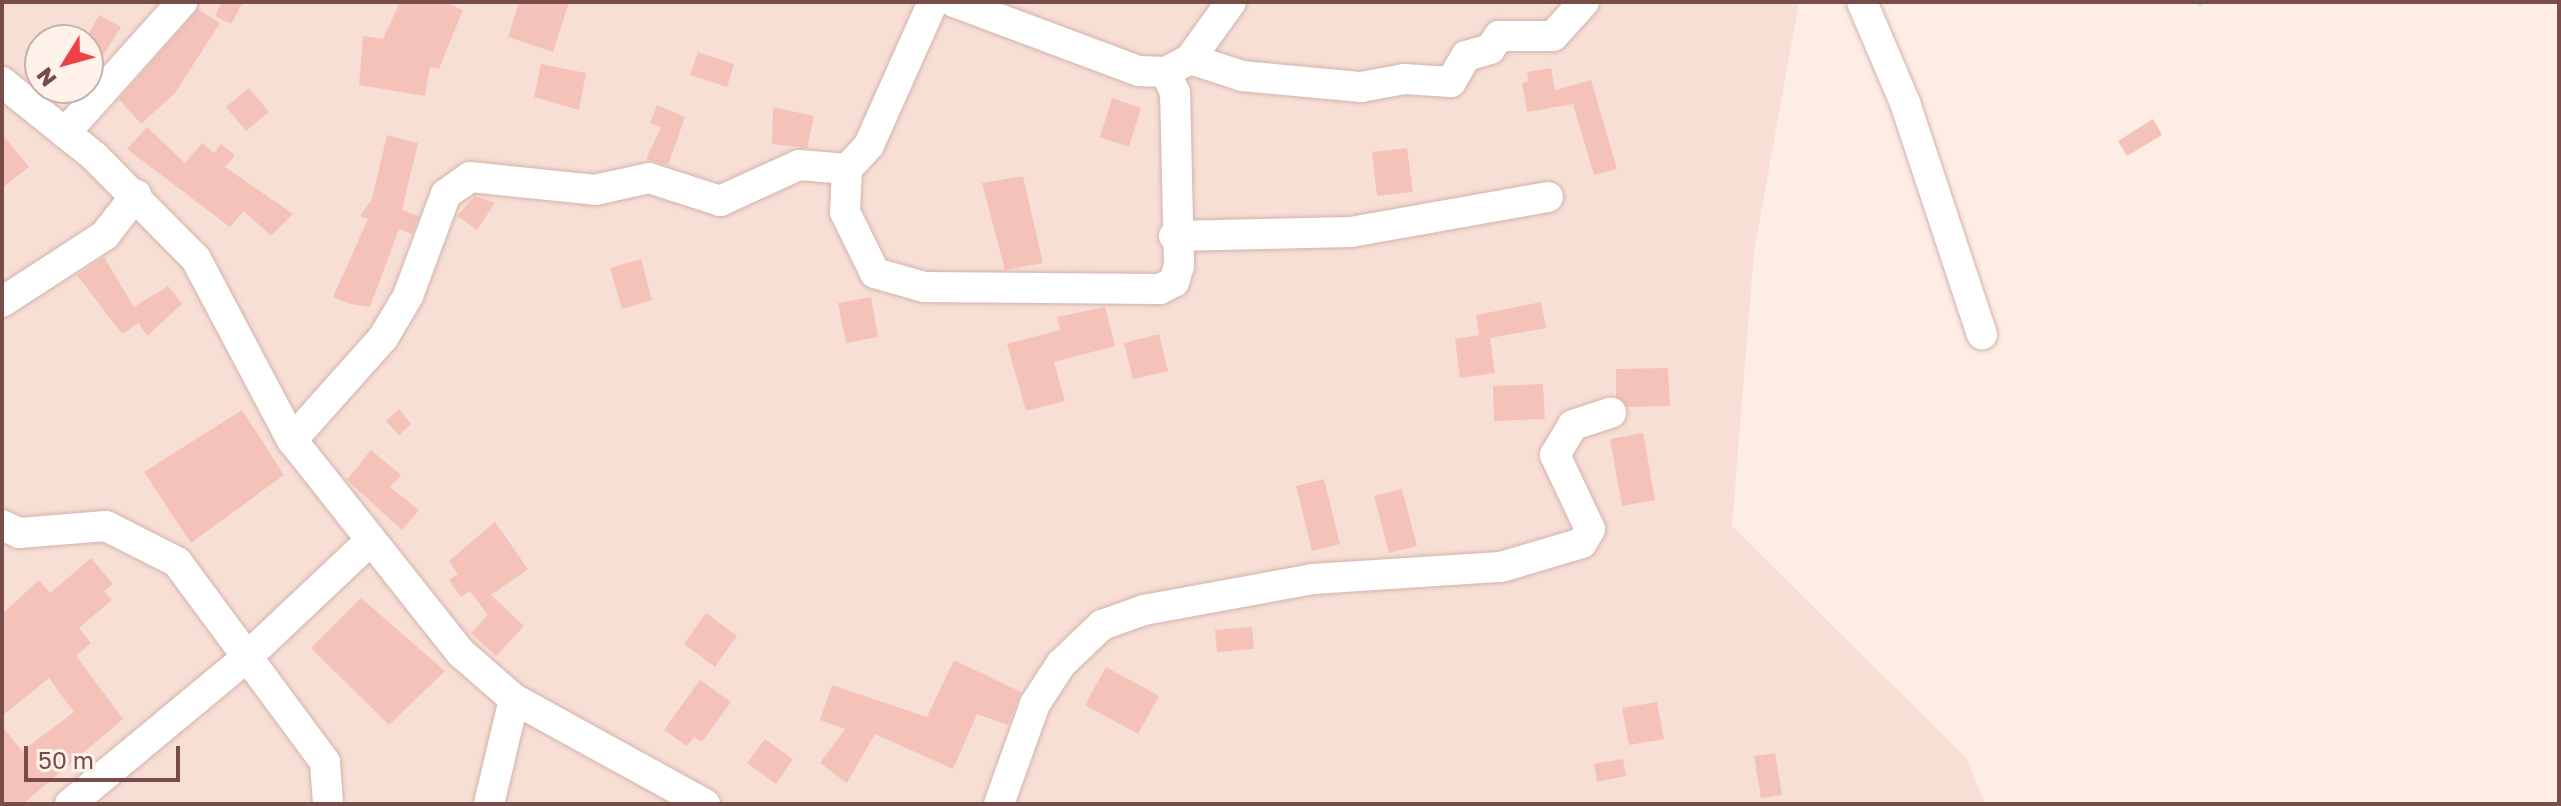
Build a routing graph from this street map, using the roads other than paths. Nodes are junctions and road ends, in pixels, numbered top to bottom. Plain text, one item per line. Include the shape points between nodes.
1 (182, 2) edge
2 (933, 2) edge
3 (954, 2) edge
4 (1231, 2) edge
5 (1584, 2) edge
6 (1862, 2) edge
7 (994, 10) edge
8 (1178, 66) junction
9 (2, 82) edge
10 (65, 133) junction
11 (847, 169) junction
12 (136, 195) junction
13 (1548, 197) dead end
14 (1174, 236) junction
15 (2, 302) edge
16 (1982, 335) dead end
17 (1611, 413) dead end
18 (292, 440) junction
19 (2, 525) edge
20 (369, 542) junction
21 (248, 656) junction
22 (514, 699) junction
23 (70, 804) edge
24 (328, 804) edge
25 (489, 804) edge
26 (705, 804) edge
27 (999, 804) edge

1 - 10 street
2 - 11 street via 869,145
3 - 7 street
4 - 8 street
5 - 8 street via 1553,36 1499,36 1490,49 1466,56 1451,82 1404,79 1361,87
6 - 16 street via 1905,103
7 - 8 street via 1139,71
8 - 14 street
9 - 10 street
10 - 12 street
11 - 14 street via 845,212 875,273 924,287 1160,289 1174,282 1179,266
11 - 18 street via 799,165 720,201 649,178 595,190 470,177 446,194 408,296 383,338
12 - 15 street via 99,240
12 - 18 street via 196,259
13 - 14 street via 1351,232
17 - 27 street via 1573,425 1555,455 1590,529 1582,543 1501,567 1313,579 1144,610 1102,625 1061,664 1035,704
18 - 20 street
19 - 21 street via 19,533 106,526 141,540 177,562
20 - 21 street
20 - 22 street via 461,653
21 - 23 street
21 - 24 street via 325,762
22 - 25 street
22 - 26 street

